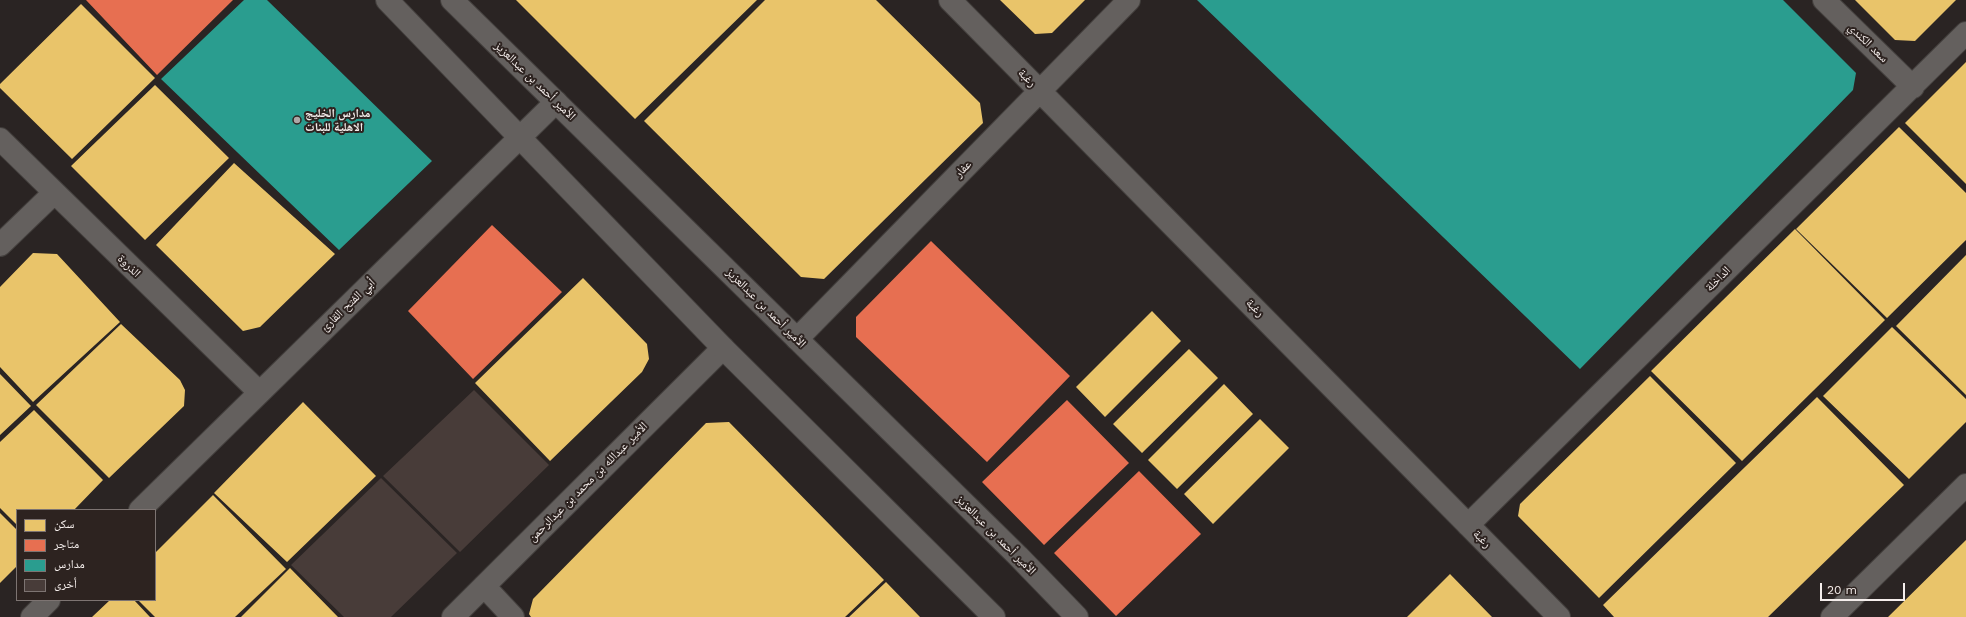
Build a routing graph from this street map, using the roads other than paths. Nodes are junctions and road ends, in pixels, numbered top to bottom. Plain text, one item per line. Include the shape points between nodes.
1 (387, 0) edge
2 (452, 0) edge
3 (950, 0) edge
4 (1129, 0) edge
5 (1824, 0) edge
6 (1966, 33) edge
7 (1913, 87) junction
8 (1040, 90) junction
9 (556, 102) junction
10 (520, 137) junction
11 (0, 140) edge
12 (54, 193) junction
13 (0, 246) edge
14 (797, 339) junction
15 (723, 348) junction
16 (259, 392) junction
17 (1966, 485) edge
18 (141, 509) edge
19 (1468, 525) junction
20 (484, 586) junction
21 (48, 601) edge
22 (32, 617) edge
23 (453, 617) edge
24 (513, 617) edge
25 (994, 617) edge
26 (1077, 617) edge
27 (1559, 617) edge
28 (1832, 617) edge

1 - 10 street
2 - 9 street, الأمير أحمد بن عبدالعزيز
3 - 8 street, رغبة
4 - 8 street, عفار
5 - 7 street, سعد الكندي
6 - 7 street, الداخلة
7 - 19 street, الداخلة
8 - 14 street, عفار
8 - 19 street, رغبة
9 - 10 street, أبي الفتح القارئ
9 - 14 street, الأمير أحمد بن عبدالعزيز
10 - 15 street
10 - 16 street, أبي الفتح القارئ
11 - 12 street, الذروة
12 - 13 street
12 - 16 street, الذروة
14 - 26 street, الأمير أحمد بن عبدالعزيز
15 - 20 street, الأمير عبدالله بن محمد بن عبدالرحمن
15 - 25 street
16 - 18 street, أبي الفتح القارئ
17 - 28 street
19 - 27 street, رغبة
20 - 23 street, الأمير عبدالله بن محمد بن عبدالرحمن
20 - 24 street
21 - 22 street

